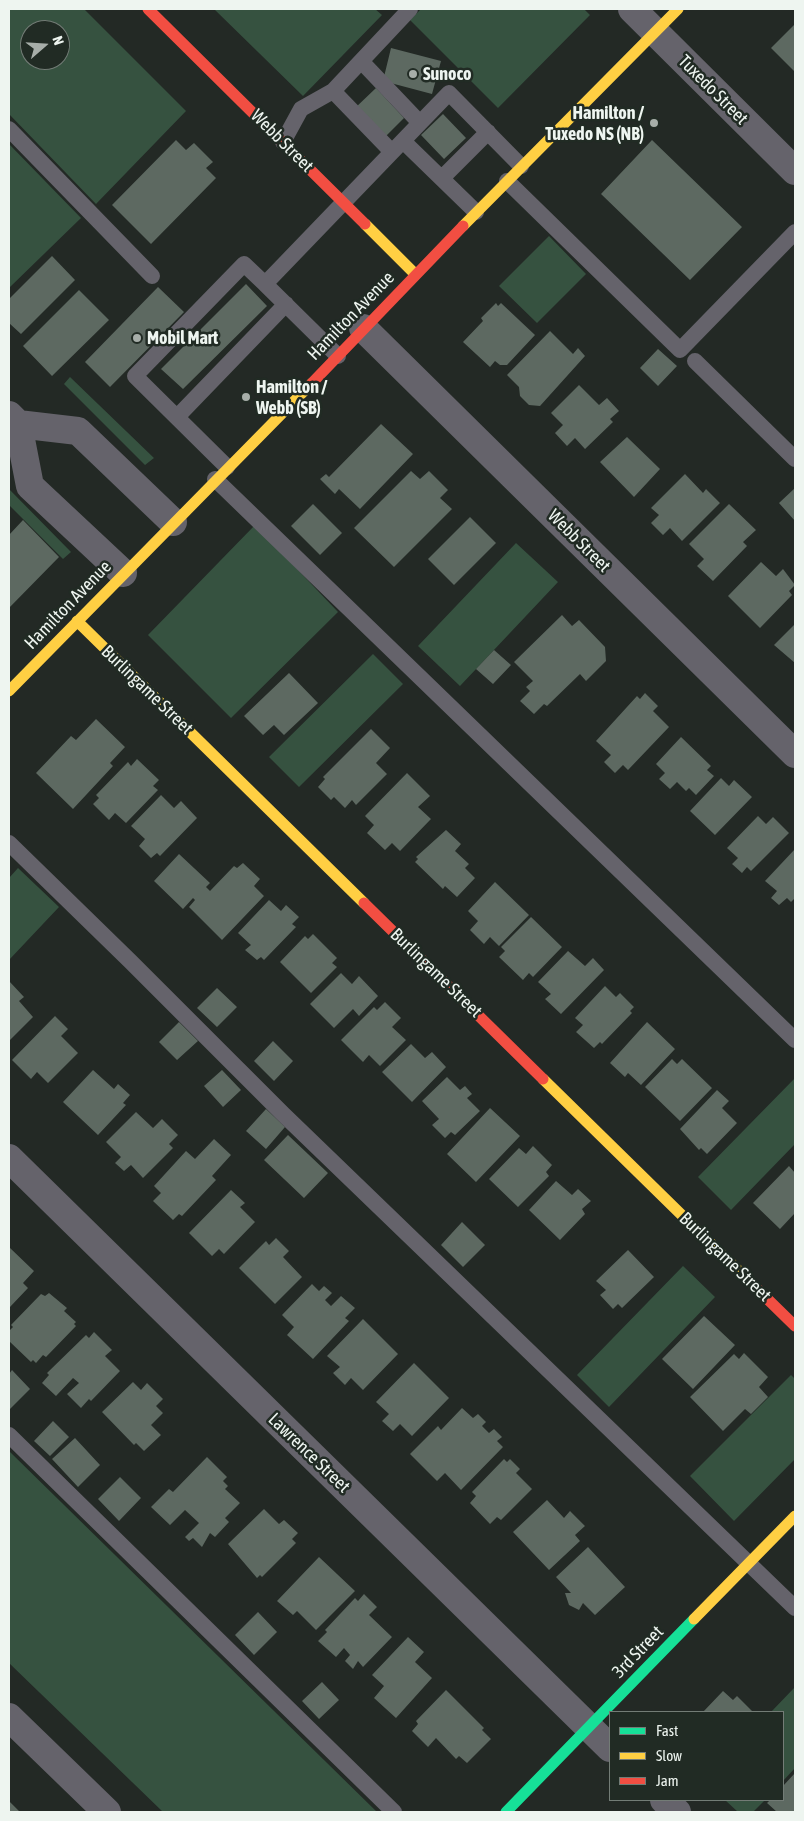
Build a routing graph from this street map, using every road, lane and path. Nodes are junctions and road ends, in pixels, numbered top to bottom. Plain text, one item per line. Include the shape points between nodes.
1 (148, 9) edge
2 (410, 9) edge
3 (632, 9) edge
4 (678, 9) edge
5 (655, 32) junction
6 (361, 61) junction
7 (333, 92) junction
8 (420, 123) junction
9 (9, 129) edge
10 (488, 132) junction
11 (283, 142) junction
12 (398, 147) junction
13 (521, 166) junction
14 (795, 171) edge
15 (442, 178) junction
16 (507, 181) junction
17 (344, 203) junction
18 (476, 212) junction
19 (795, 232) edge
20 (415, 274) junction
21 (152, 276) dead end
22 (265, 284) junction
23 (286, 304) junction
24 (363, 328) junction
25 (338, 356) junction
26 (696, 361) dead end
27 (177, 417) junction
28 (13, 419) edge
29 (795, 459) edge
30 (227, 467) junction
31 (215, 479) junction
32 (173, 522) junction
33 (123, 574) junction
34 (77, 621) junction
35 (9, 690) edge
36 (795, 754) edge
37 (9, 843) edge
38 (795, 1040) edge
39 (9, 1158) edge
40 (795, 1326) edge
41 (9, 1435) edge
42 (795, 1516) edge
43 (750, 1563) junction
44 (795, 1608) edge
45 (9, 1717) edge
46 (589, 1727) junction
47 (609, 1747) edge
48 (665, 1801) edge
49 (107, 1812) edge
50 (394, 1812) edge
51 (506, 1812) edge
52 (677, 1812) edge

1 - 11 street, Webb Street
2 - 6 lane
3 - 5 street, Tuxedo Street
4 - 5 street, Hamilton Avenue
5 - 13 street, Hamilton Avenue
5 - 14 street, Tuxedo Street
6 - 7 lane
6 - 8 lane
7 - 11 lane via 301,109
7 - 12 lane
8 - 10 lane via 450,93
8 - 12 lane
9 - 21 lane
10 - 13 lane
10 - 15 lane
11 - 17 street, Webb Street
12 - 15 lane
12 - 17 lane
13 - 16 street, Hamilton Avenue
15 - 18 lane
16 - 18 street, Hamilton Avenue
16 - 19 lane via 680,350
17 - 20 street, Webb Street
17 - 22 lane
18 - 20 street, Hamilton Avenue
20 - 24 street, Hamilton Avenue
22 - 23 lane
22 - 27 lane via 244,264 222,297 202,319 180,341 135,376
23 - 25 lane
23 - 27 lane via 253,329 210,372
24 - 25 street, Hamilton Avenue
24 - 36 street, Webb Street
25 - 30 street, Hamilton Avenue
26 - 29 lane
27 - 30 lane
28 - 32 street via 78,431
28 - 33 street via 30,486
30 - 31 street, Hamilton Avenue
31 - 32 street, Hamilton Avenue
31 - 38 lane
32 - 33 street, Hamilton Avenue
33 - 34 street, Hamilton Avenue
34 - 35 street, Hamilton Avenue
34 - 40 street, Burlingame Street
37 - 43 lane via 283,1114
39 - 46 street, Lawrence Street
41 - 50 lane
42 - 43 street, 3rd Street
43 - 44 lane
43 - 46 street, 3rd Street
45 - 49 street
46 - 47 street, Lawrence Street
46 - 51 street, 3rd Street
48 - 52 street

